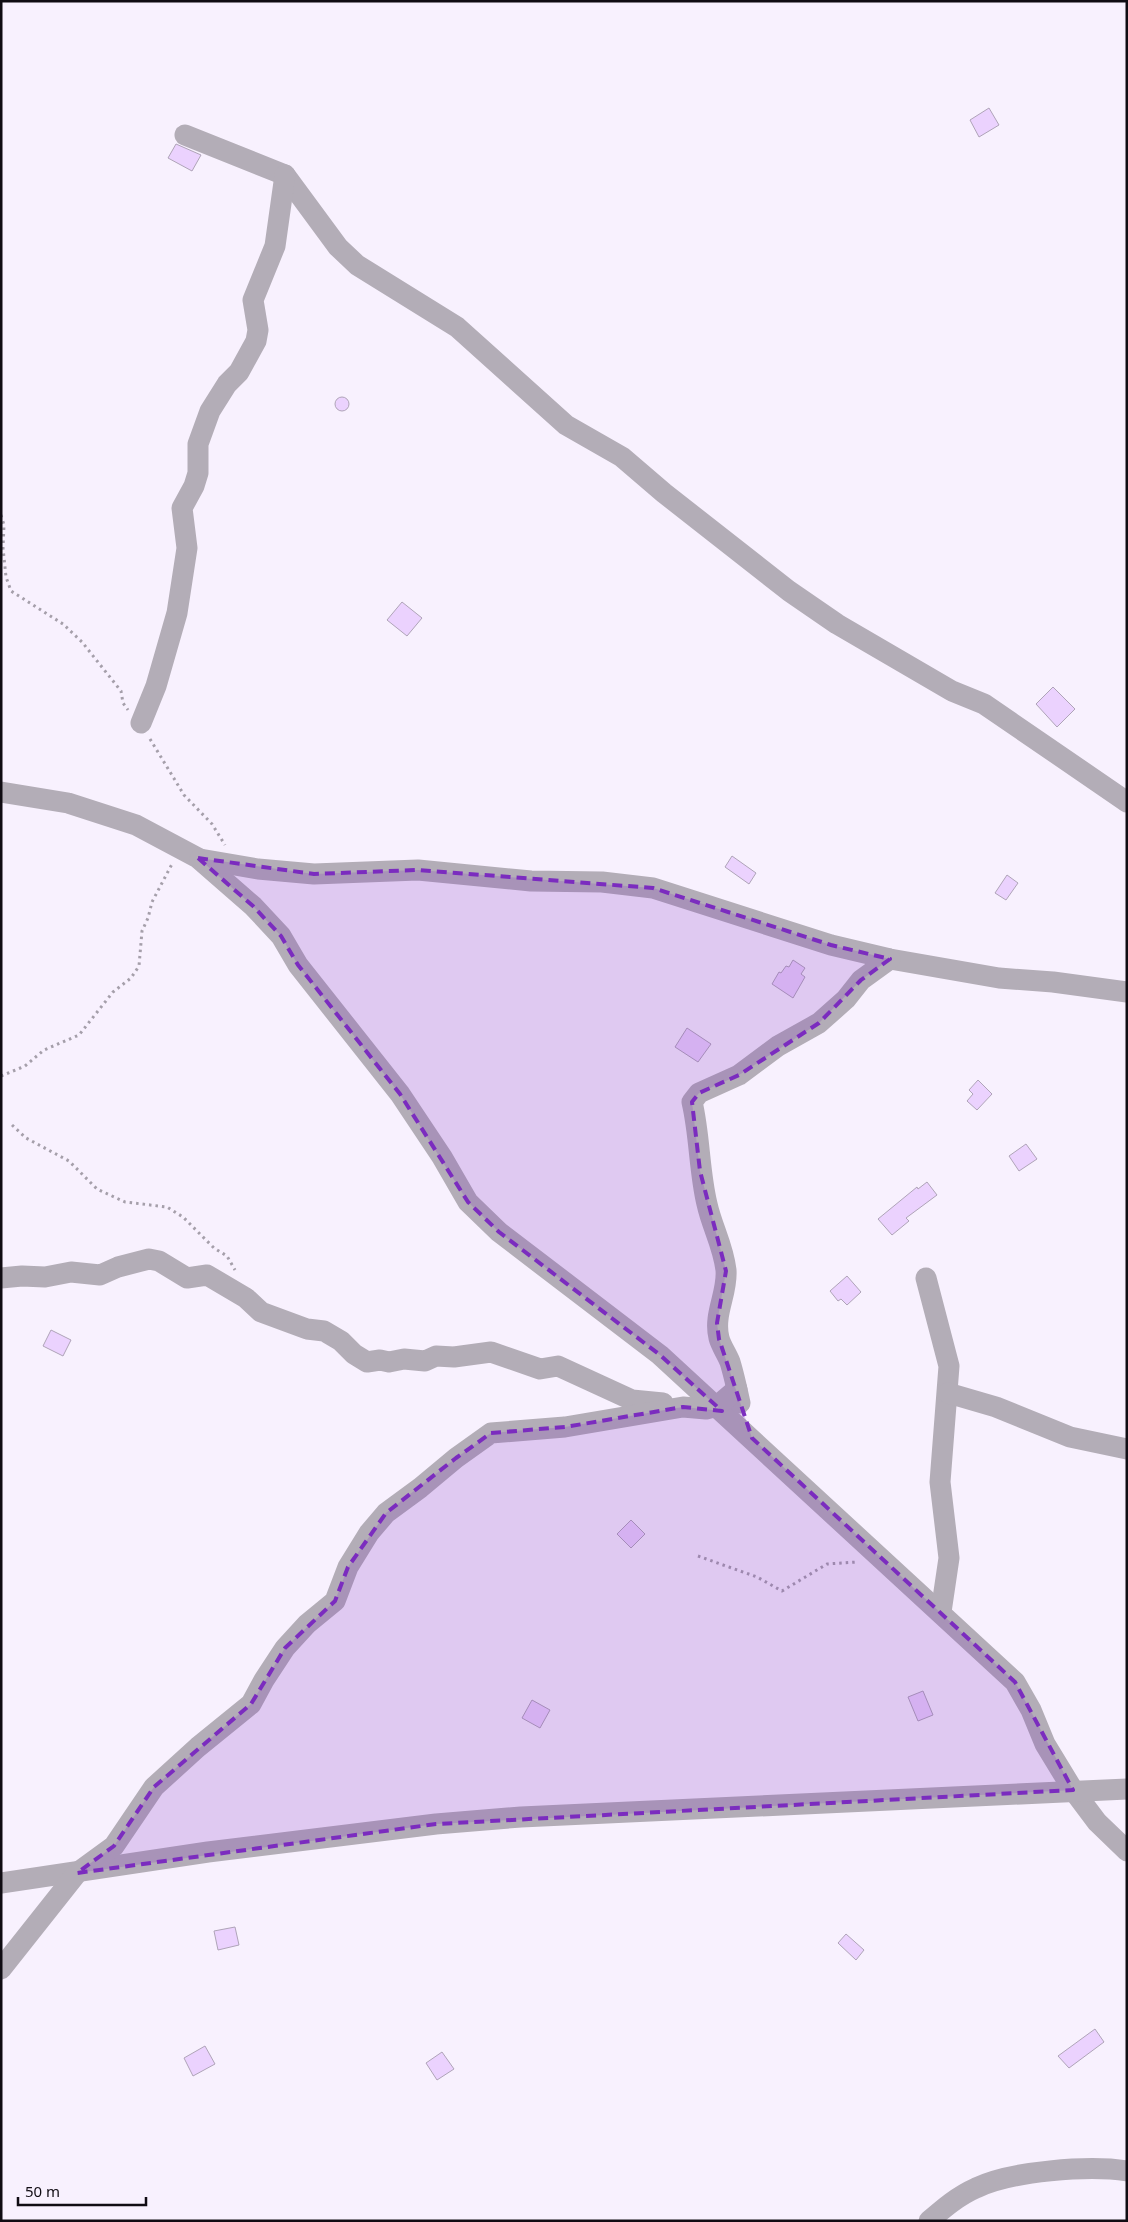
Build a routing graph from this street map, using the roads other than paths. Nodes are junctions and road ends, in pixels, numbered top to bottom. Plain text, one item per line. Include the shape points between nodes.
1 (185, 135) dead end
2 (285, 175) junction
3 (141, 723) road end
4 (1, 792) edge
5 (1127, 802) edge
6 (198, 858) junction
7 (890, 959) junction
8 (1127, 992) edge
9 (1, 1278) edge
10 (926, 1278) dead end
11 (737, 1389) junction
12 (948, 1393) junction
13 (717, 1406) junction
14 (683, 1407) junction
15 (752, 1438) junction
16 (1127, 1449) edge
17 (941, 1612) junction
18 (1127, 1789) edge
19 (1073, 1790) junction
20 (1127, 1851) edge
21 (77, 1873) junction
22 (1, 1883) edge
23 (1, 1968) edge
24 (1127, 2171) edge
25 (929, 2221) edge

1 - 2 street
2 - 3 street via 274,246 253,300 258,330 256,341 239,372 210,411 198,444 198,473 182,508 188,548 177,613 156,686
2 - 5 street via 338,246 358,265 457,327 566,425 622,456 664,493 836,624 952,691 984,704
4 - 6 street via 68,803 136,825
6 - 7 street via 314,874 418,870 653,888 831,945
6 - 13 street via 253,906 281,936 298,965 400,1094 468,1202 499,1232 660,1355
7 - 8 street via 999,978
7 - 11 street via 861,980 846,999 819,1023 778,1046 740,1075 699,1093 692,1102 707,1207 721,1242 726,1271 726,1288 717,1323 719,1339 730,1362
9 - 14 street via 71,1272 100,1275 149,1259 186,1278 207,1275 246,1298 261,1312 307,1329 324,1331 367,1362 424,1361 436,1356 491,1352 540,1369 558,1366 632,1400
10 - 12 street via 949,1366
11 - 13 street
11 - 15 street via 742,1416
12 - 16 street via 996,1407 1070,1437
12 - 17 street via 940,1482 949,1558
13 - 14 street via 706,1409
13 - 15 street
14 - 21 street via 565,1427 492,1433 456,1458 386,1512 348,1567 335,1602 285,1648 251,1704 154,1787 114,1846
15 - 17 street
17 - 19 street via 1015,1682 1045,1744
18 - 19 street
19 - 20 street via 1097,1822
19 - 21 street via 436,1824 208,1852
21 - 22 street
21 - 23 street
24 - 25 street via 1054,2171 1010,2176 977,2187 954,2200

